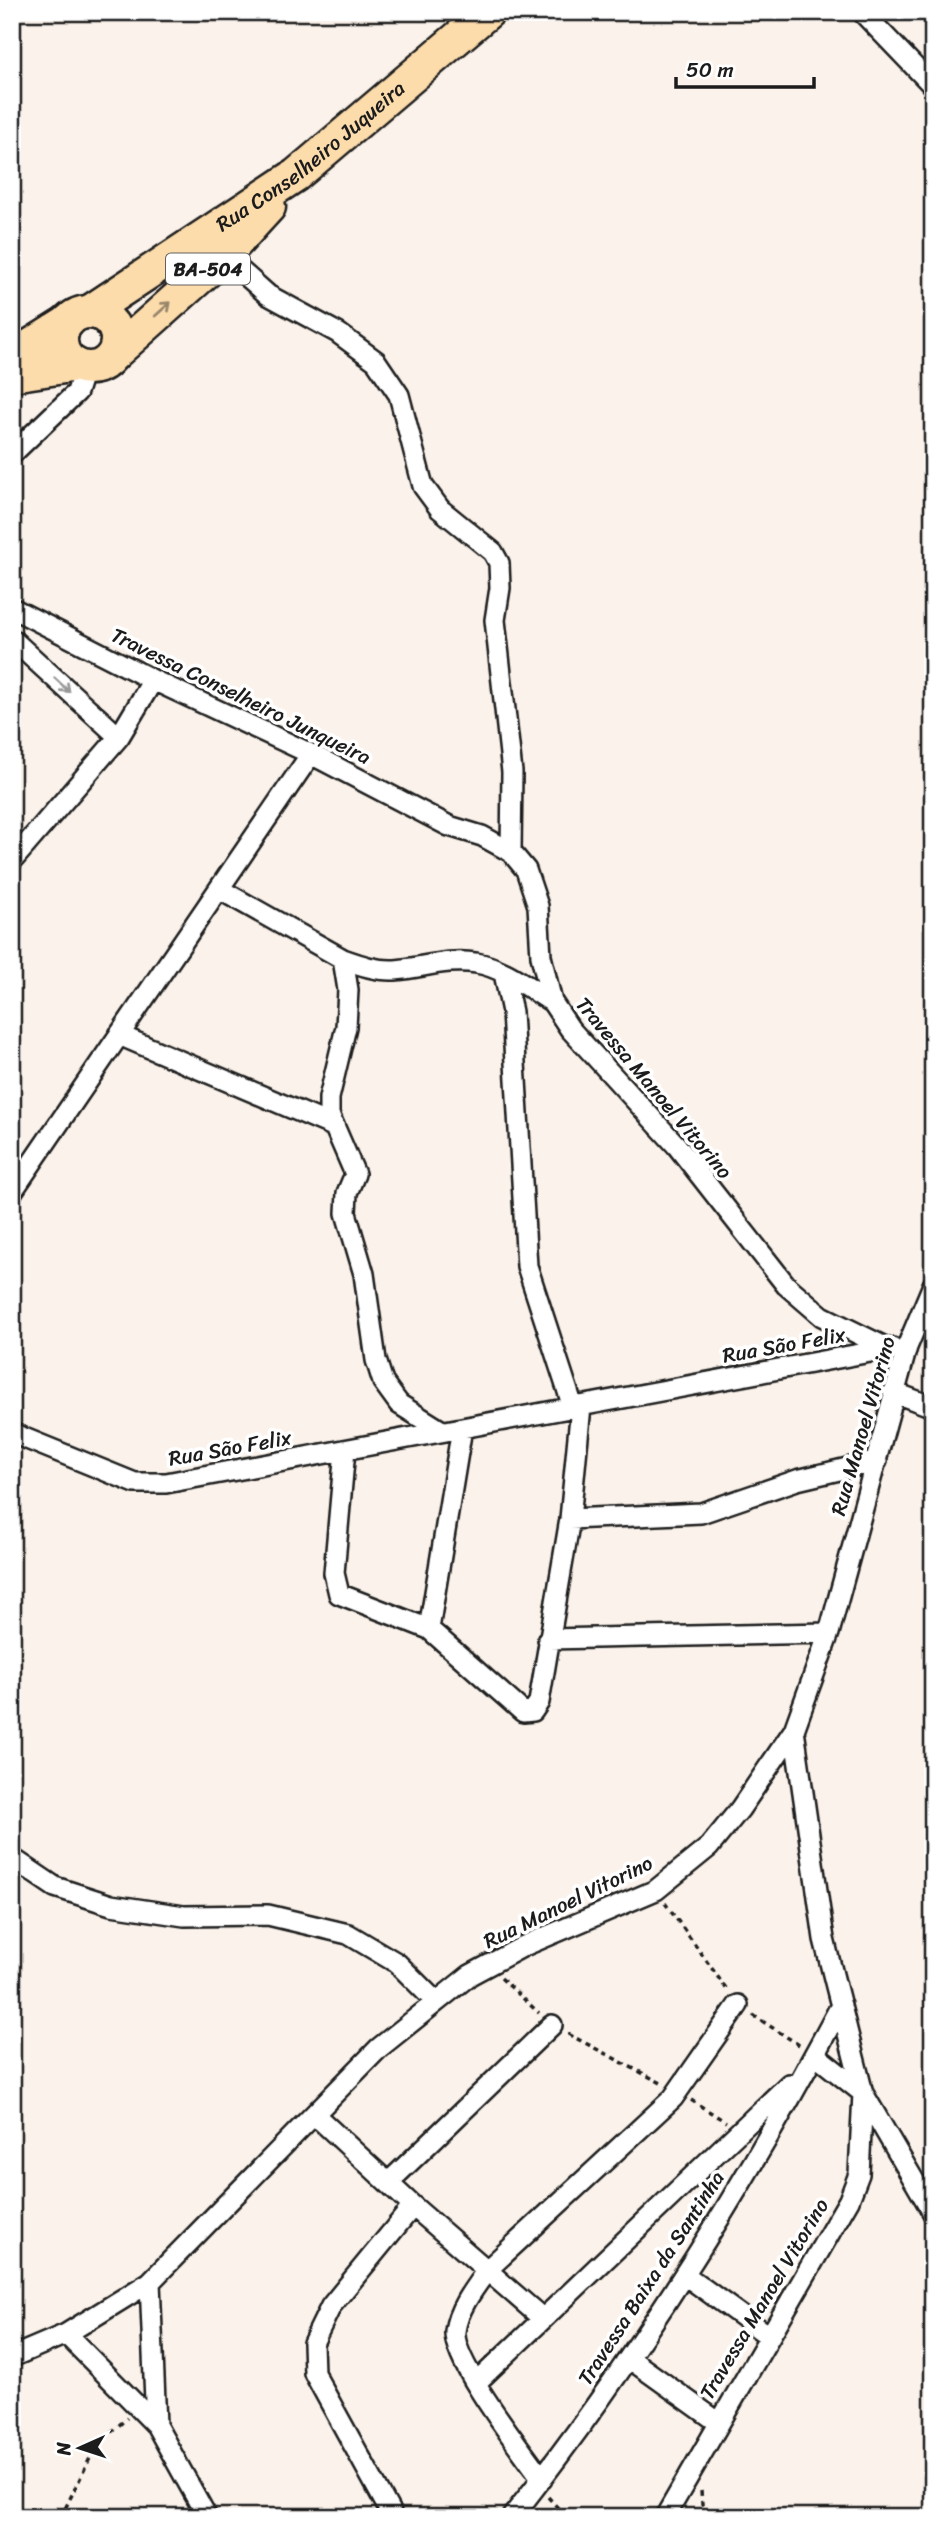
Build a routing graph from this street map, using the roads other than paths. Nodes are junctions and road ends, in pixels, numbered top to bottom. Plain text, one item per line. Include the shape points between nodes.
1 (488, 12) edge
2 (862, 12) edge
3 (933, 86) edge
4 (296, 175) junction
5 (224, 256) junction
6 (78, 317) junction
7 (12, 357) edge
8 (92, 362) junction
9 (12, 375) edge
10 (12, 454) edge
11 (12, 608) edge
12 (12, 639) edge
13 (153, 680) junction
14 (119, 737) junction
15 (311, 754) junction
16 (449, 825) joint
17 (511, 852) junction
18 (12, 861) edge
19 (219, 889) junction
20 (343, 959) junction
21 (504, 973) junction
22 (552, 1002) junction
23 (119, 1035) junction
24 (333, 1126) junction
25 (12, 1192) edge
26 (933, 1285) edge
27 (898, 1348) junction
28 (893, 1392) junction
29 (577, 1406) junction
30 (933, 1407) edge
31 (462, 1427) junction
32 (442, 1431) junction
33 (12, 1433) edge
34 (345, 1450) junction
35 (877, 1461) junction
36 (570, 1519) junction
37 (429, 1629) junction
38 (829, 1633) junction
39 (548, 1639) junction
40 (794, 1730) junction
41 (12, 1858) edge
42 (435, 2001) junction
43 (738, 2006) road end
44 (841, 2006) junction
45 (552, 2025) road end
46 (809, 2063) junction
47 (863, 2093) junction
48 (315, 2115) junction
49 (388, 2182) junction
50 (412, 2206) junction
51 (933, 2213) edge
52 (488, 2269) junction
53 (685, 2274) junction
54 (150, 2282) junction
55 (542, 2318) junction
56 (66, 2334) junction
57 (769, 2336) junction
58 (12, 2357) edge
59 (630, 2359) junction
60 (476, 2383) junction
61 (718, 2422) junction
62 (156, 2425) junction
63 (540, 2482) junction
64 (207, 2517) edge
65 (393, 2517) edge
66 (512, 2517) edge
67 (665, 2517) edge

1 - 4 main road, Rua Conselheiro Juqueira / BA-504
2 - 3 street
4 - 5 main road, BA-504
4 - 6 main road, Rua Conselheiro Juqueira / BA-504
8 -> 5 main road, BA-504
5 - 17 street via 268,295 376,361 399,395 423,486 499,563 495,620 512,772
6 - 7 main road, Rua Conselheiro Juqueira / BA-504
6 - 8 main road via 64,329 62,346 65,354
6 - 8 main road via 98,313 111,323 117,339
8 - 9 main road
8 - 10 street via 77,392
11 - 13 street, Travessa Conselheiro Junqueira
12 -> 14 street
13 - 14 street
13 - 15 street, Travessa Conselheiro Junqueira
14 - 18 street
15 - 16 street, Travessa Conselheiro Junqueira
15 - 19 street
16 - 17 street, Travessa Manoel Vitorino
17 - 22 street, Travessa Manoel Vitorino via 526,870 538,906 541,956
19 - 20 street
19 - 23 street
20 - 21 street via 363,967 394,970 475,962
20 - 24 street via 348,990 346,1027 329,1098
21 - 22 street
21 - 29 street via 512,1012 527,1266
22 - 27 street, Travessa Manoel Vitorino via 596,1060 677,1146 786,1285 822,1316
23 - 24 street
23 - 25 street
24 - 32 street via 355,1174 347,1193 346,1213 364,1273 383,1382 399,1404
26 - 27 street, Rua Manoel Vitorino
27 - 28 street, Rua Manoel Vitorino
27 - 29 street, Rua São Felix
28 - 30 street
28 - 35 street, Rua Manoel Vitorino
29 - 31 street, Rua São Felix
29 - 36 street
31 - 32 street, Rua São Felix
31 - 37 street
32 - 34 street, Rua São Felix
33 - 34 street, Rua São Felix via 135,1483 166,1483
34 - 37 street via 336,1588 339,1594
35 - 36 street via 797,1480 701,1513
35 - 38 street, Rua Manoel Vitorino
36 - 39 street
37 - 39 street via 523,1712 533,1711 539,1702
38 - 39 street
38 - 40 street, Rua Manoel Vitorino
40 - 42 street, Rua Manoel Vitorino via 709,1847 656,1890 524,1946
40 - 44 street via 824,1939
41 - 42 street via 55,1887 111,1905 184,1916 268,1915 348,1934 397,1963
42 - 48 street, Rua Manoel Vitorino via 379,2048
43 - 52 street via 678,2092
44 - 46 street, Travessa Baixa da Santinha
44 - 47 street
45 - 49 street
46 - 47 street
46 - 53 street, Travessa Baixa da Santinha
46 - 55 street
47 - 51 street
47 - 57 street, Travessa Manoel Vitorino via 859,2174 849,2200
48 - 49 street
48 - 54 street, Rua Manoel Vitorino
49 - 50 street
50 - 52 street
50 - 65 street via 331,2306 313,2343 314,2373
52 - 55 street
52 - 60 street via 466,2300 455,2332 460,2357
53 - 57 street
53 - 59 street, Travessa Baixa da Santinha
54 - 56 street, Rua Manoel Vitorino
54 - 62 street
55 - 60 street
56 - 58 street, Rua Manoel Vitorino
56 - 62 street
57 - 61 street, Travessa Manoel Vitorino
59 - 61 street
59 - 63 street, Travessa Baixa da Santinha
60 - 63 street
61 - 67 street, Travessa Manoel Vitorino
62 - 64 street
63 - 66 street, Travessa Baixa da Santinha

